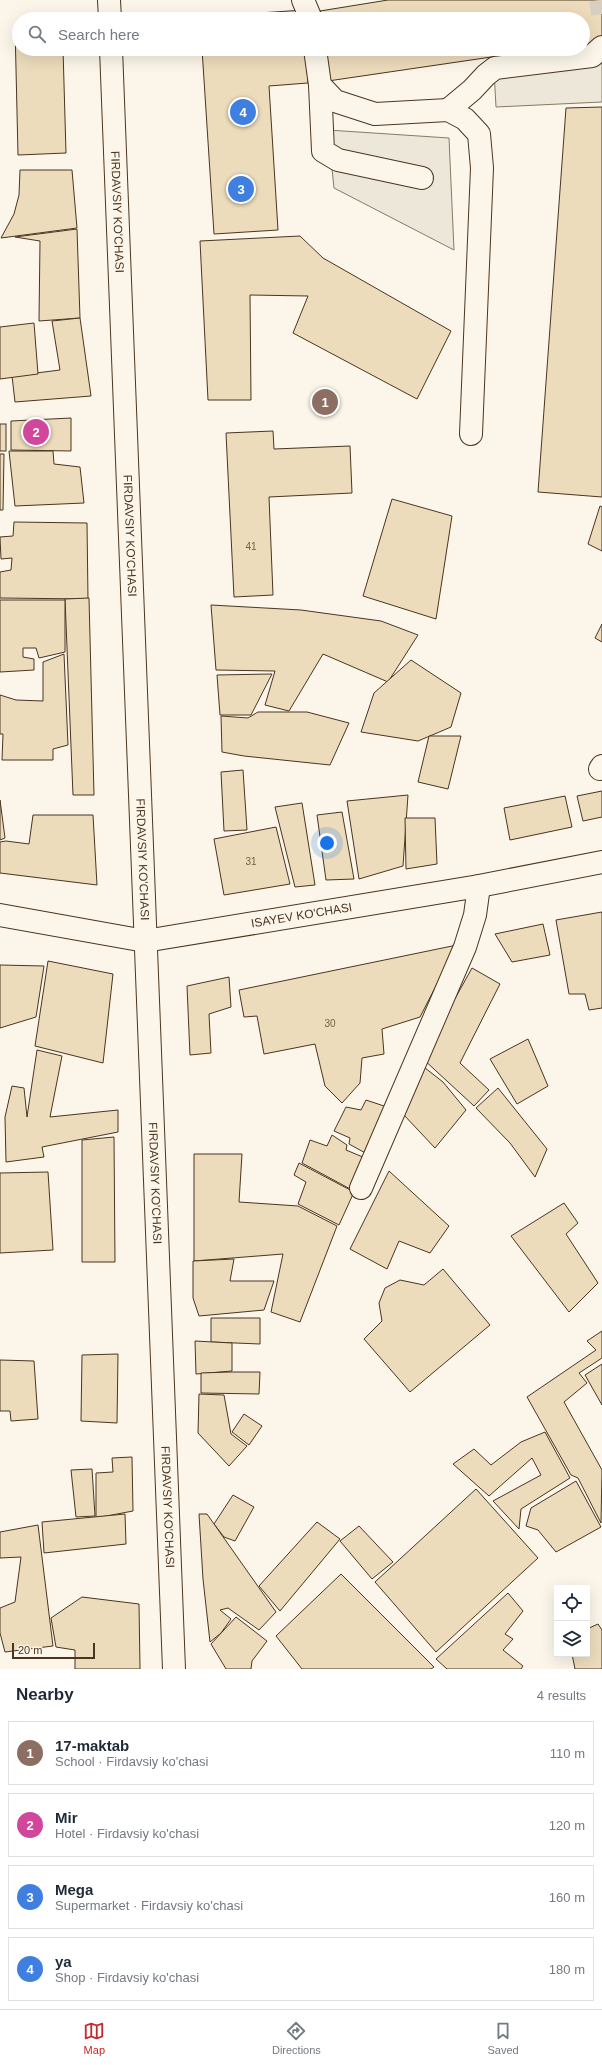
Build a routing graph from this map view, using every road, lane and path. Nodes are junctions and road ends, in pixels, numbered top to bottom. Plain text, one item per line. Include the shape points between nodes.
1 (109, 0) edge
2 (303, 0) edge
3 (110, 12) edge
4 (308, 12) edge
5 (602, 48) edge
6 (111, 56) edge
7 (316, 56) edge
8 (320, 85) junction
9 (448, 110) junction
10 (422, 178) dead end
11 (471, 434) dead end
12 (602, 862) edge
13 (479, 886) junction
14 (0, 915) edge
15 (145, 942) junction
16 (361, 1188) dead end
17 (174, 1669) edge

1 - 3 main road
2 - 4 main road
5 - 9 main road via 592,56 495,68
6 - 15 main road, FIRDAVSIY KO'CHASI
7 - 8 main road
8 - 9 main road via 335,101 375,114
8 - 10 main road via 323,151 338,160
9 - 11 main road via 465,119 479,134 482,168
12 - 13 main road, ISAYEV KO'CHASI
13 - 15 main road, ISAYEV KO'CHASI
13 - 16 main road via 475,915 465,947
14 - 15 main road, ISAYEV KO'CHASI
15 - 17 main road, FIRDAVSIY KO'CHASI

